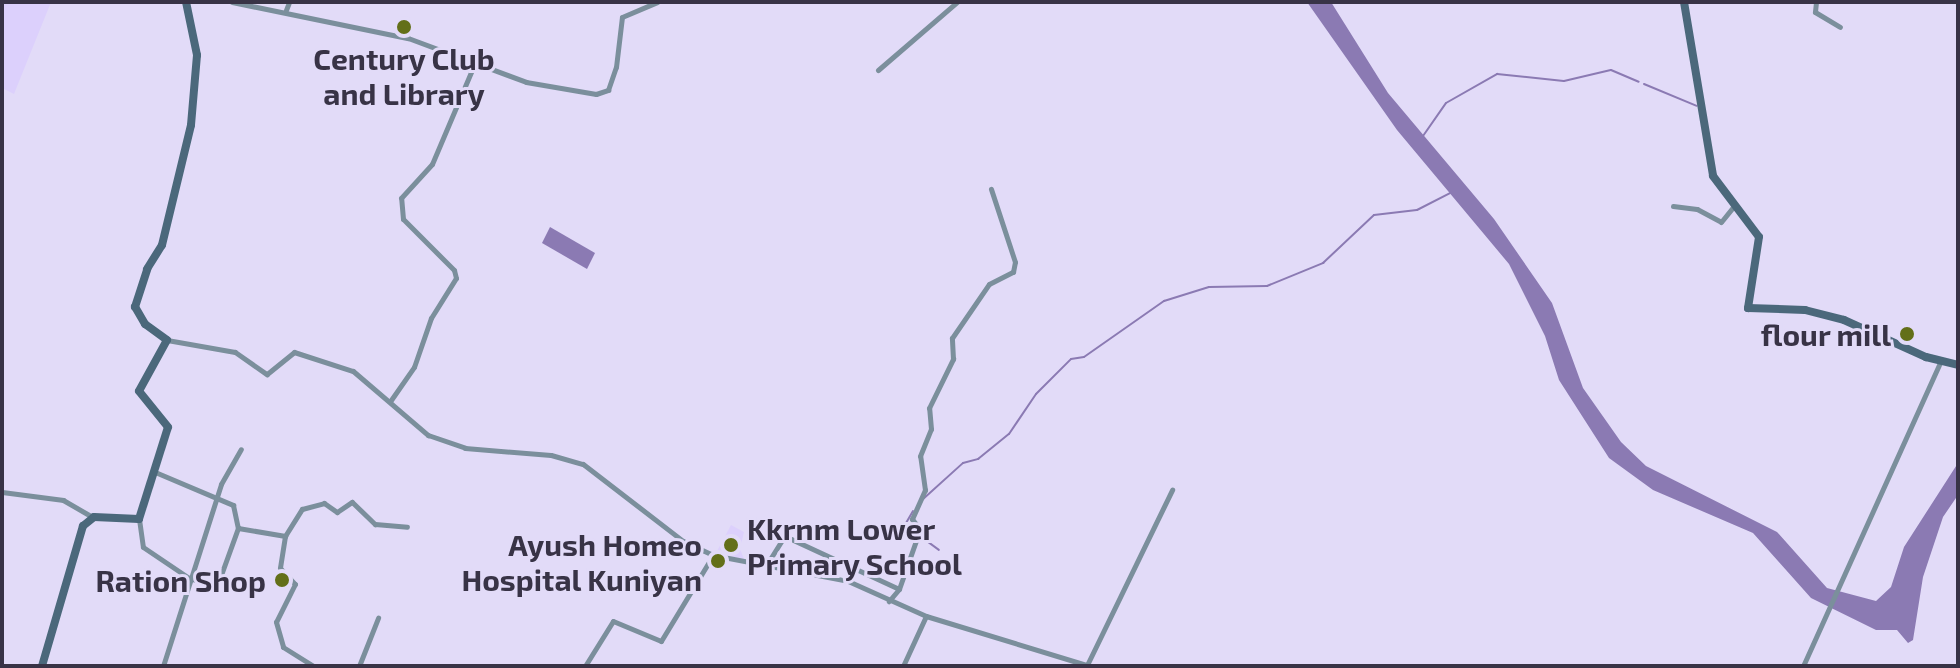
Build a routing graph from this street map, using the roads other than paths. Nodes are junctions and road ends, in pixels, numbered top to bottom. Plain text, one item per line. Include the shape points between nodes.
1 (186, 2) edge
2 (232, 2) edge
3 (289, 2) edge
4 (657, 2) edge
5 (957, 2) edge
6 (1684, 2) edge
7 (1816, 2) edge
8 (286, 10) junction
9 (1840, 27) dead end
10 (474, 65) junction
11 (878, 70) dead end
12 (991, 189) dead end
13 (1735, 205) junction
14 (1673, 206) dead end
15 (167, 340) junction
16 (1940, 362) junction
17 (1958, 365) edge
18 (391, 400) junction
19 (241, 449) dead end
20 (155, 472) junction
21 (1172, 490) dead end
22 (2, 492) edge
23 (216, 499) junction
24 (94, 517) junction
25 (139, 519) junction
26 (407, 527) dead end
27 (238, 528) junction
28 (285, 536) junction
29 (713, 555) junction
30 (767, 564) junction
31 (189, 578) junction
32 (899, 589) junction
33 (889, 601) junction
34 (926, 616) junction
35 (378, 618) dead end
36 (1088, 665) edge
37 (42, 666) edge
38 (163, 666) edge
39 (314, 666) edge
40 (359, 666) edge
41 (585, 666) edge
42 (903, 666) edge
43 (1803, 666) edge

1 - 15 street via 197,55 191,125 162,245 147,269 135,307 145,324
2 - 8 street
3 - 8 street
4 - 10 street via 622,17 608,90 596,94 526,82
5 - 11 street
6 - 13 street via 1713,176
7 - 9 street via 1815,12
8 - 10 street via 421,42
10 - 18 street via 432,164 401,198 403,219 456,278 431,318 414,367
12 - 32 street via 1015,262 1013,272 989,284 952,338 953,359 929,408 931,429 920,456 925,490 912,519 920,529
13 - 14 street via 1721,222 1697,209
13 - 16 street via 1759,237 1748,308 1792,309 1844,320
15 - 18 street via 235,352 267,374 294,352 353,371
15 - 20 street via 139,391 168,427
16 - 17 street
16 - 43 street
18 - 29 street via 428,435 465,448 551,455 583,464 683,541
19 - 23 street
20 - 23 street
20 - 25 street
21 - 36 street
22 - 24 street via 63,500
23 - 27 street via 233,505
23 - 31 street
24 - 25 street
24 - 37 street via 78,539
25 - 31 street via 143,547
26 - 28 street via 375,524 352,502 337,512 324,503 302,509
27 - 28 street
27 - 31 street via 217,586
28 - 39 street via 280,568 296,580 276,622 283,647
29 - 30 street
29 - 41 street via 661,641 613,621
30 - 32 street via 782,540 791,539
30 - 33 street via 848,581
31 - 38 street
32 - 33 street
33 - 34 street
34 - 36 street
34 - 42 street
35 - 40 street

